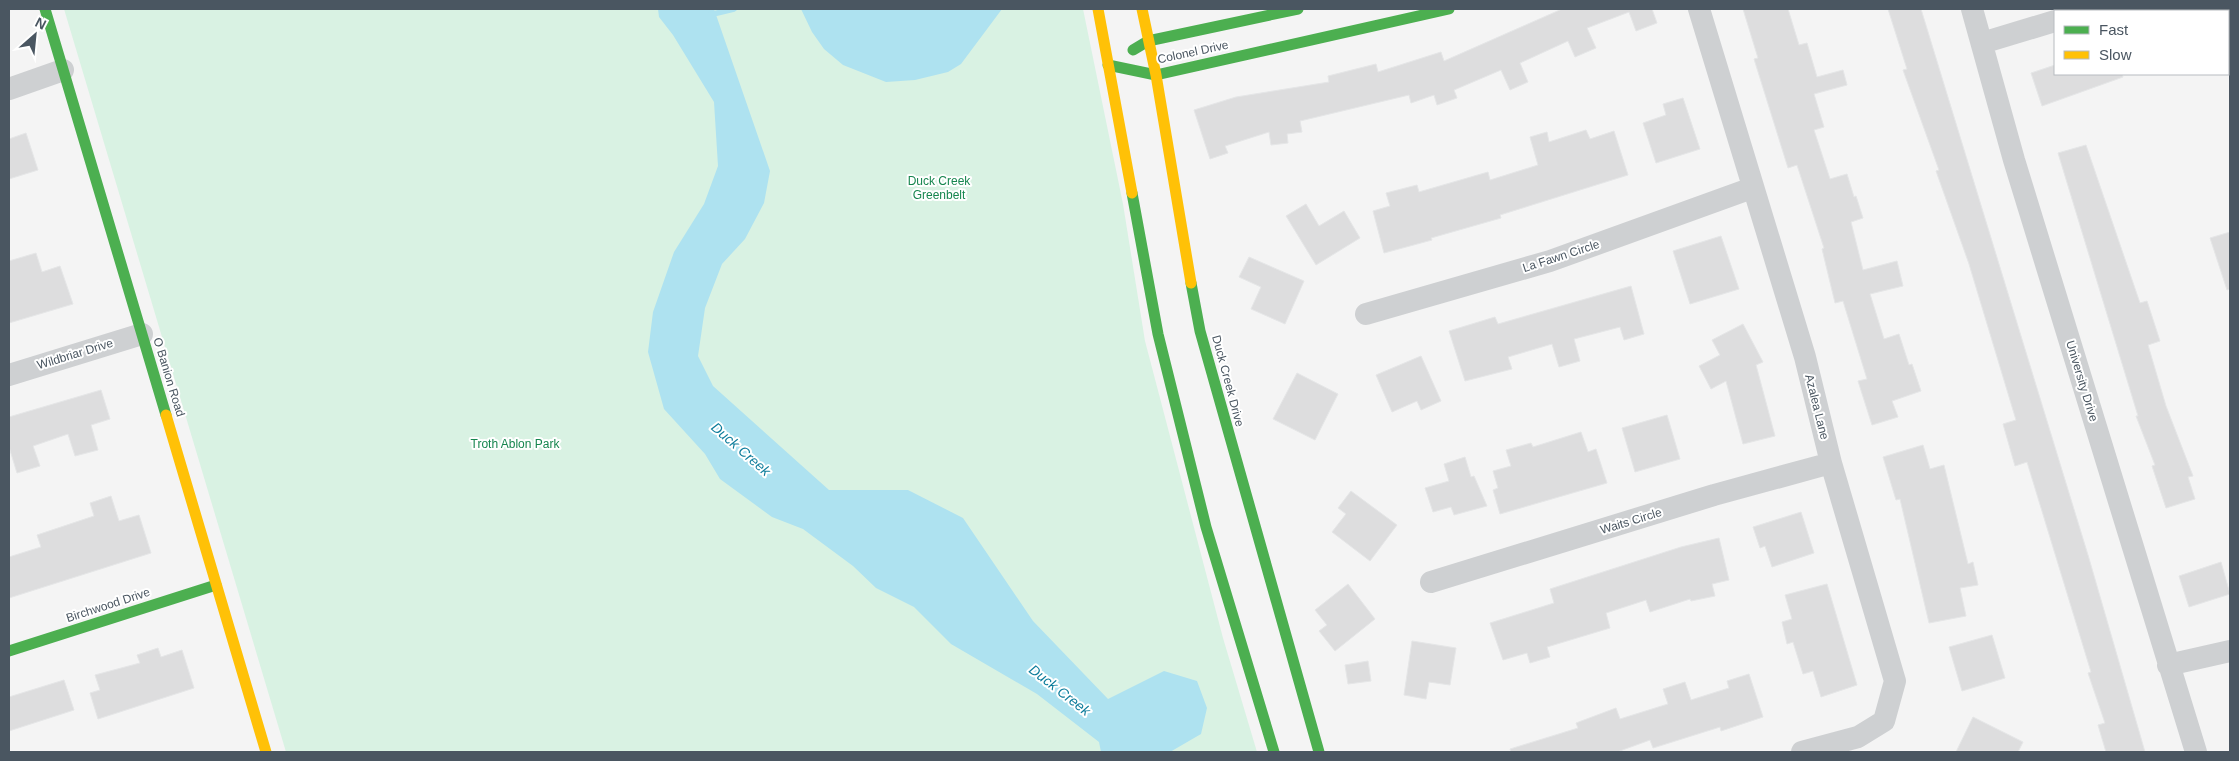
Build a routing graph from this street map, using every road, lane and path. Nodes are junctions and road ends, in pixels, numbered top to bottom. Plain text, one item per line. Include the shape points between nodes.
1 (45, 9) edge
2 (1098, 9) edge
3 (1142, 9) edge
4 (1298, 9) edge
5 (1449, 9) edge
6 (1699, 9) edge
7 (1972, 9) edge
8 (2054, 21) edge
9 (1148, 41) junction
10 (1982, 43) junction
11 (1108, 65) junction
12 (63, 70) junction
13 (1156, 75) junction
14 (9, 89) edge
15 (1752, 188) junction
16 (1366, 314) dead end
17 (142, 334) junction
18 (9, 375) edge
19 (1832, 463) junction
20 (1431, 582) dead end
21 (216, 585) junction
22 (9, 651) edge
23 (2230, 651) edge
24 (2168, 665) junction
25 (266, 752) edge
26 (1274, 752) edge
27 (1319, 752) edge
28 (1802, 752) edge
29 (2196, 752) edge

1 - 12 street, O Banion Road
2 - 11 street
3 - 9 street, Duck Creek Drive
4 - 9 street, Colonel Drive
5 - 13 street, Colonel Drive
6 - 15 street, Azalea Lane
7 - 10 street, University Drive
8 - 10 street
9 - 11 street, Colonel Drive
9 - 13 street, Duck Creek Drive
10 - 24 street, University Drive via 2014,160
11 - 13 street, Colonel Drive
11 - 26 street via 1158,334 1206,527
12 - 14 street
12 - 17 street, O Banion Road
13 - 27 street, Duck Creek Drive via 1200,331
15 - 16 street, La Fawn Circle via 1550,261
15 - 19 street, Azalea Lane via 1805,357
17 - 18 street, Wildbriar Drive
17 - 21 street, O Banion Road
19 - 20 street, Waits Circle via 1714,495
19 - 28 street, Azalea Lane via 1895,681 1884,721 1858,737
21 - 22 street, Birchwood Drive
21 - 25 street, O Banion Road
23 - 24 street
24 - 29 street, University Drive

